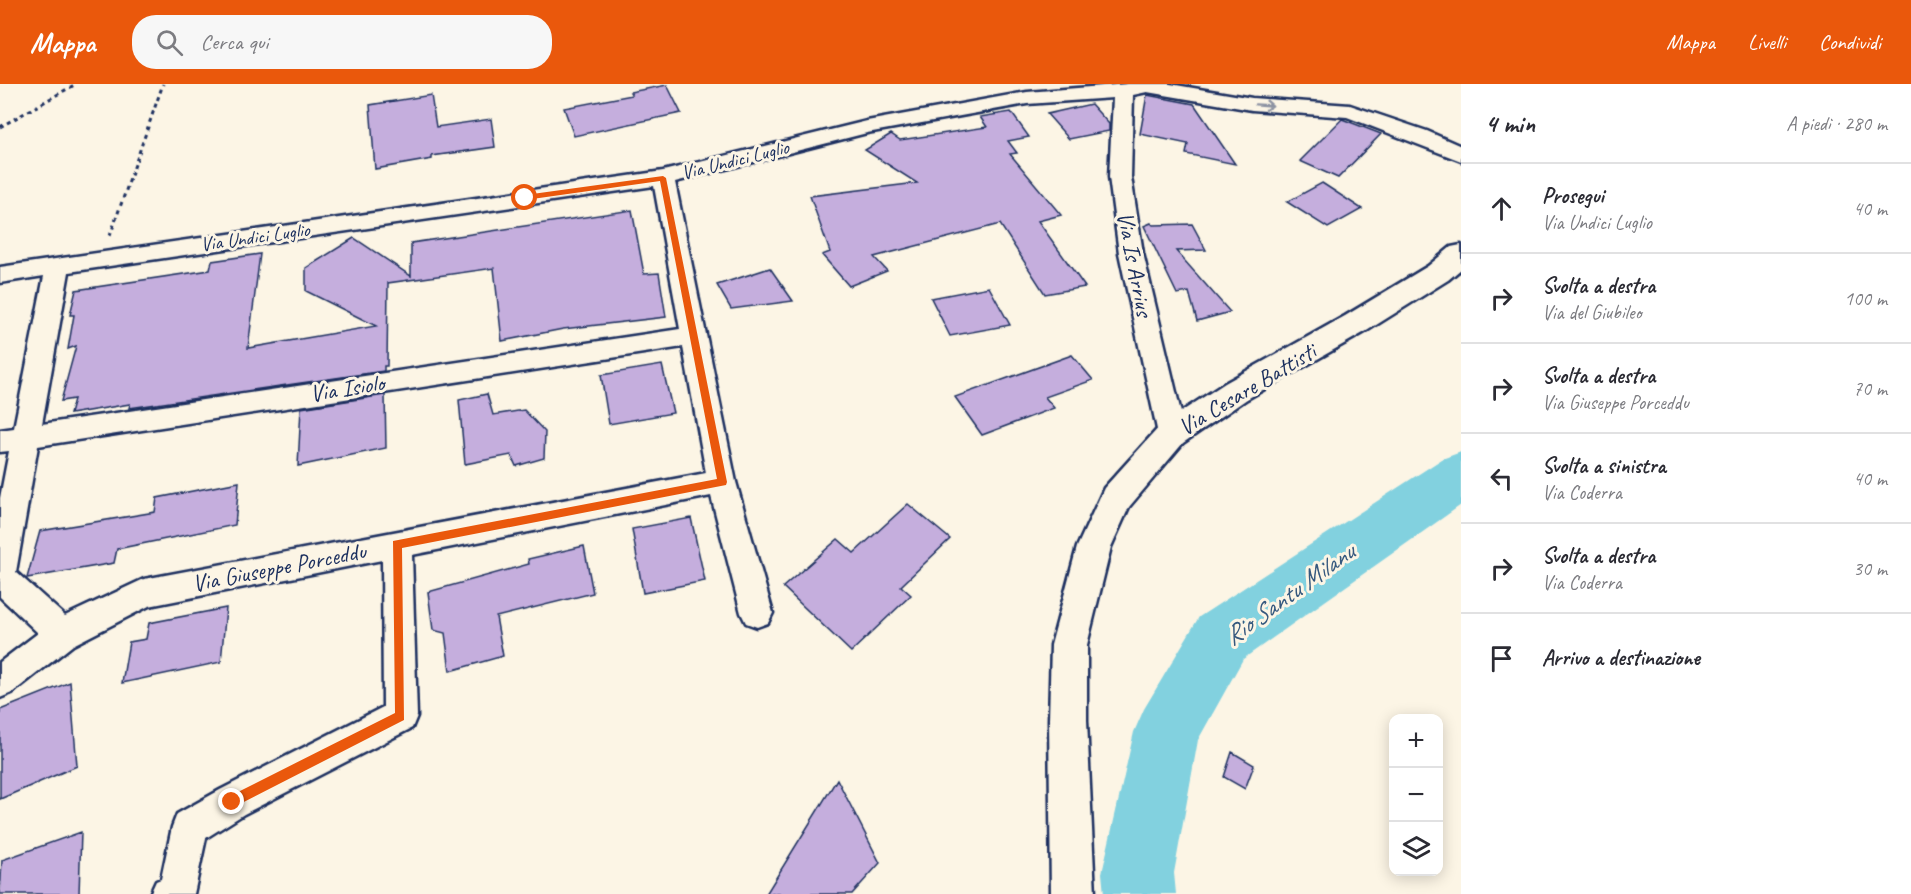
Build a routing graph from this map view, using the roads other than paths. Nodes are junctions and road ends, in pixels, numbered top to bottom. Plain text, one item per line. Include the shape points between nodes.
1 (1034, 91) edge
2 (1123, 92) junction
3 (1461, 154) edge
4 (663, 178) junction
5 (1461, 254) edge
6 (58, 265) junction
7 (0, 275) edge
8 (693, 336) junction
9 (1173, 434) junction
10 (26, 436) junction
11 (0, 441) edge
12 (722, 482) junction
13 (397, 544) junction
14 (0, 575) edge
15 (757, 613) dead end
16 (62, 634) junction
17 (0, 682) edge
18 (169, 894) edge
19 (1073, 894) edge

1 - 2 street, Via Undici Luglio
1 - 4 street, Via Undici Luglio via 867,127
2 -> 3 street, Via Undici Luglio via 1147,86 1252,104 1350,111
2 - 9 street, Via Is Arrius via 1120,177 1131,253
4 - 6 street, Via Undici Luglio
4 - 8 street
5 - 9 main road, Via Cesare Battisti via 1438,273 1236,391
6 - 7 street, Via Undici Luglio
6 - 10 street
8 - 10 street, Via Isiolo
8 - 12 street
9 - 19 main road, Via Cesare Battisti via 1116,498 1094,547 1069,645
10 - 11 street, Via Isiolo
10 - 14 street
12 - 13 street, Via Giuseppe Porceddu
12 - 15 street
13 - 16 street, Via Giuseppe Porceddu via 144,593
13 - 18 street via 400,716 190,827 177,891
14 - 16 street
16 - 17 street, Via Giuseppe Porceddu

